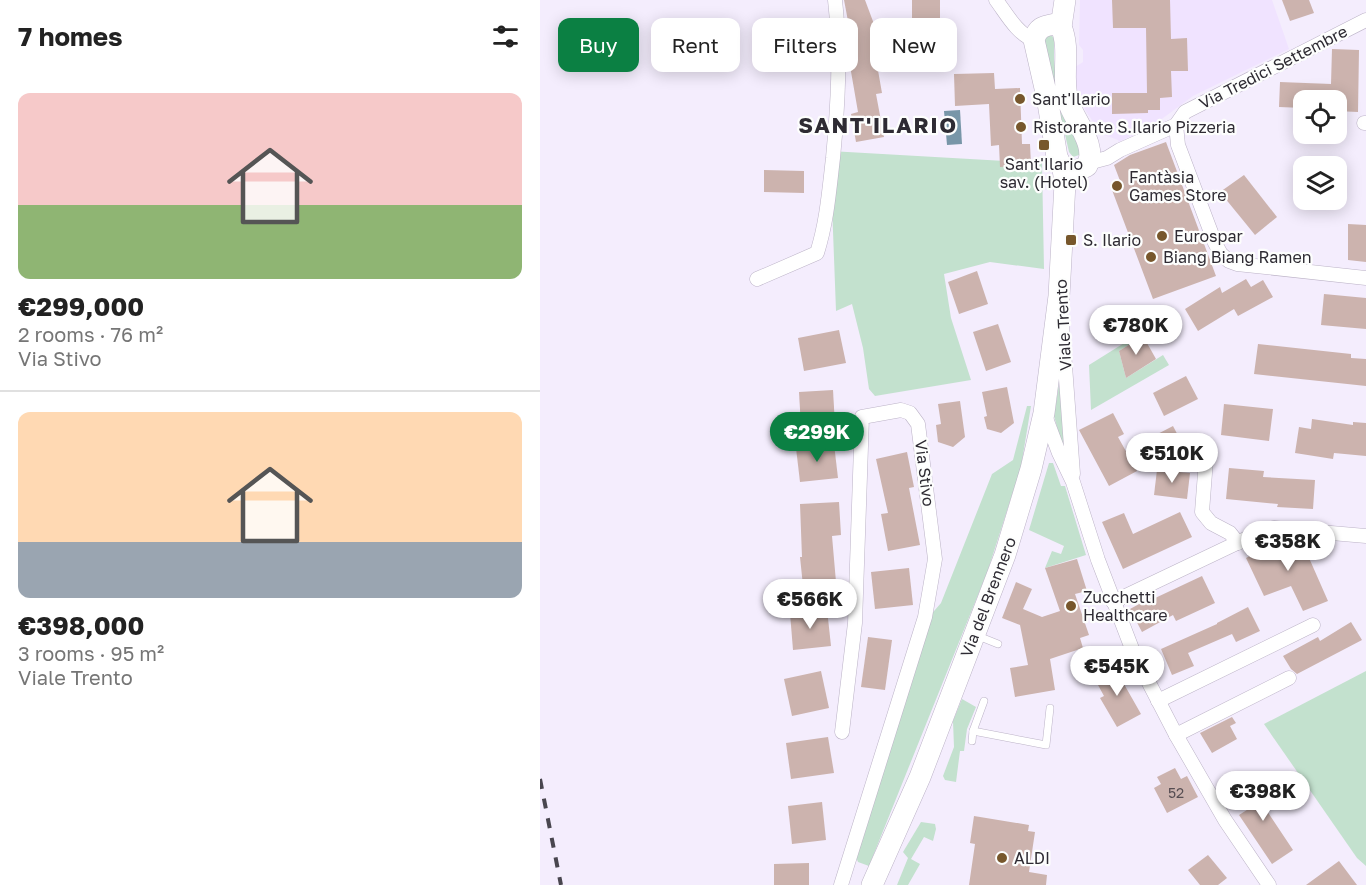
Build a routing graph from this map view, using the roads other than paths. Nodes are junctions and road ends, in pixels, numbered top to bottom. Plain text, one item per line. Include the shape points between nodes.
1 (835, 0) edge
2 (996, 0) edge
3 (1065, 0) edge
4 (1366, 20) edge
5 (1062, 27) junction
6 (1034, 40) junction
7 (1176, 125) junction
8 (1119, 150) junction
9 (1088, 153) junction
10 (1063, 169) junction
11 (1366, 278) edge
12 (757, 279) dead end
13 (1059, 296) junction
14 (1044, 413) junction
15 (1207, 447) dead end
16 (1073, 482) junction
17 (1366, 536) edge
18 (1238, 543) junction
19 (1113, 602) junction
20 (1313, 625) dead end
21 (974, 634) junction
22 (998, 644) dead end
23 (1289, 678) dead end
24 (984, 701) dead end
25 (1158, 701) junction
26 (1050, 708) dead end
27 (973, 731) junction
28 (842, 732) dead end
29 (1176, 735) junction
30 (972, 741) dead end
31 (841, 885) edge
32 (873, 885) edge
33 (1269, 885) edge

1 - 12 street via 839,69 826,224 817,254
2 - 6 street via 1018,29
3 - 5 main road
4 - 7 street, Via Tredici Settembre via 1185,112
5 - 6 main road via 1055,24 1040,28
5 - 9 main road via 1068,101
6 - 10 main road, Viale Trento via 1057,157
7 - 8 street, Via Tredici Settembre
7 - 11 street via 1178,145 1215,243 1229,261
8 - 9 street
8 - 9 street, Via Tredici Settembre via 1107,158
9 - 10 main road via 1081,170
10 - 13 main road, Viale Trento
13 - 14 main road, Via del Brennero
13 - 16 street, Viale Trento
14 - 16 street, Viale Trento
14 - 21 main road, Via del Brennero via 1014,528
15 - 18 street via 1202,512
16 - 19 street, Viale Trento
17 - 18 street via 1274,528
18 - 19 street
19 - 25 street, Viale Trento
20 - 25 street
21 - 22 lane
21 - 32 main road, Via del Brennero via 920,777
23 - 29 street
24 - 27 lane
25 - 29 street, Viale Trento
26 - 27 lane via 1046,744
27 - 30 lane
28 - 31 street, Via Stivo via 855,623 862,417 901,410 914,418 920,435 934,572 925,617
29 - 33 street, Viale Trento via 1225,820

